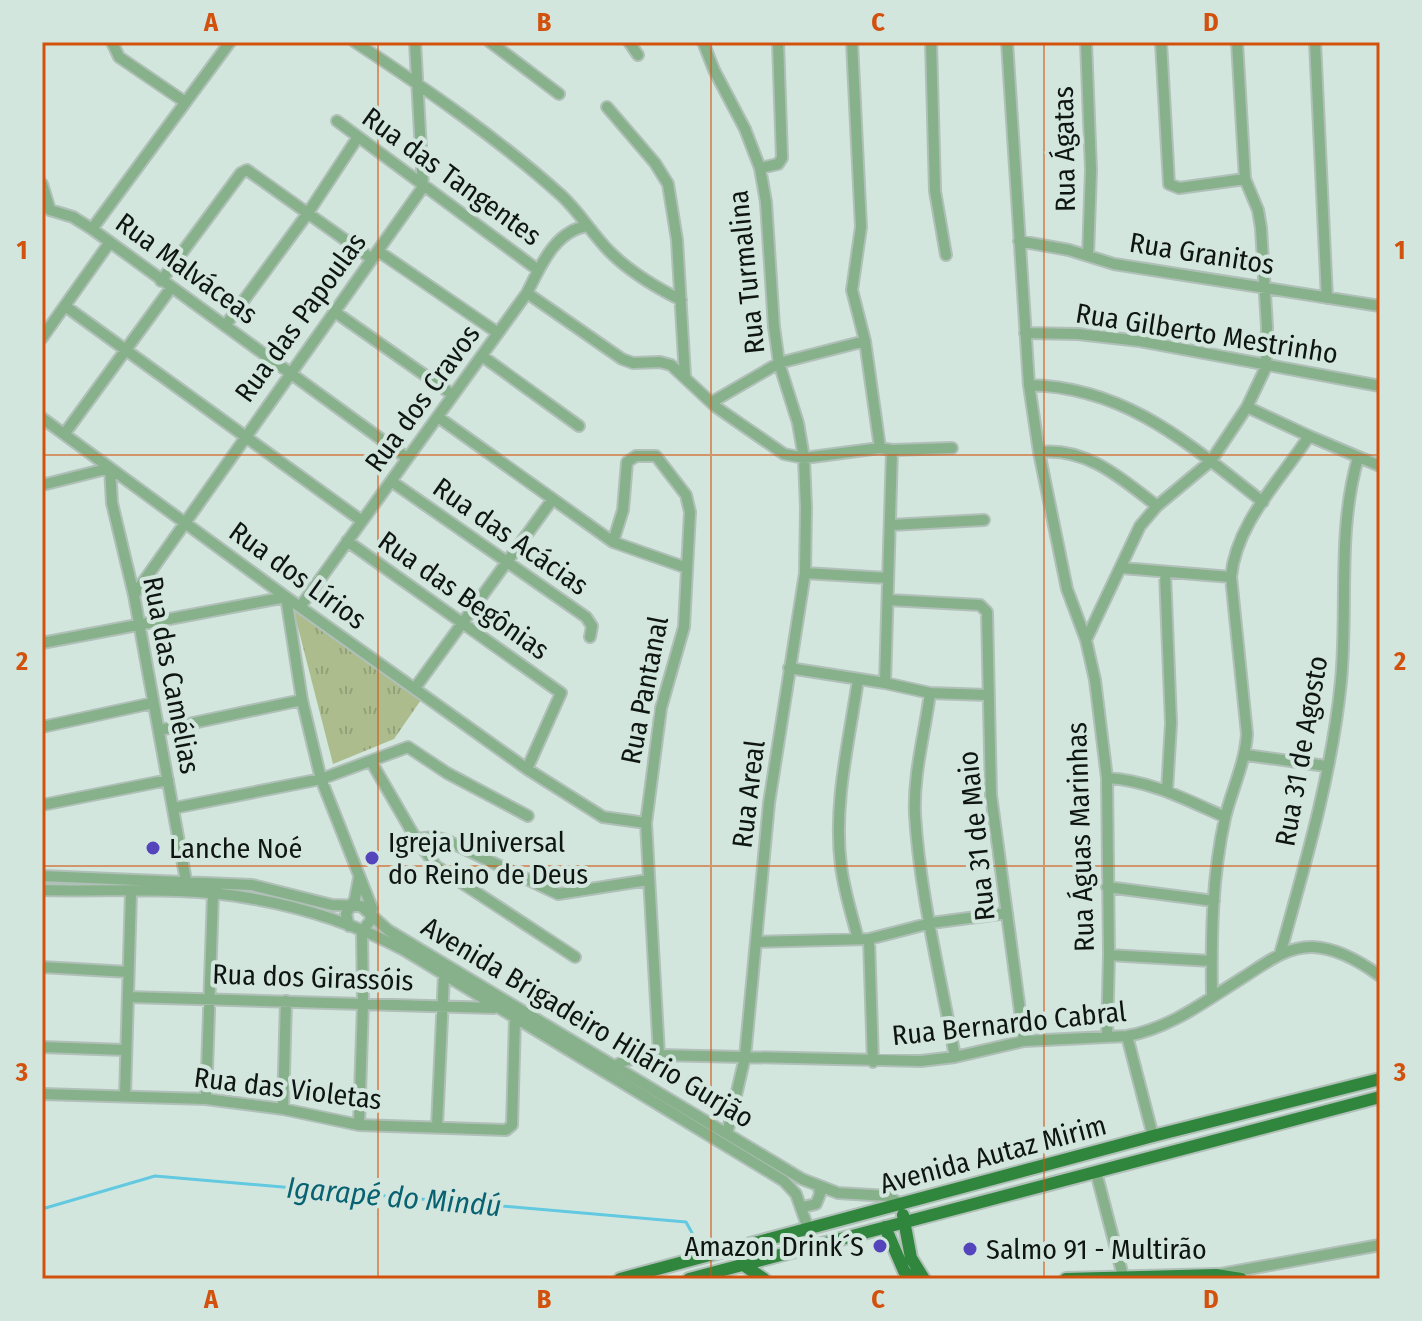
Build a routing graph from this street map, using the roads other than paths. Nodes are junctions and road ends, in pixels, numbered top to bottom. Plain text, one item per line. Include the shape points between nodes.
1 (112, 42) edge
2 (230, 42) edge
3 (355, 42) edge
4 (415, 42) edge
5 (490, 42) edge
6 (629, 42) edge
7 (703, 42) edge
8 (778, 42) edge
9 (852, 42) edge
10 (931, 42) edge
11 (1007, 42) edge
12 (1086, 42) edge
13 (1161, 42) edge
14 (1237, 42) edge
15 (1315, 42) edge
16 (638, 55) dead end
17 (417, 83) junction
18 (559, 94) dead end
19 (185, 102) junction
20 (607, 107) dead end
21 (337, 121) dead end
22 (358, 137) junction
23 (760, 168) junction
24 (1245, 179) junction
25 (42, 184) edge
26 (423, 187) junction
27 (308, 213) junction
28 (46, 214) edge
29 (588, 226) junction
30 (92, 229) junction
31 (1019, 241) junction
32 (110, 242) junction
33 (375, 255) junction
34 (946, 255) dead end
35 (1088, 256) junction
36 (538, 270) junction
37 (166, 284) junction
38 (1265, 287) junction
39 (527, 293) junction
40 (1327, 298) junction
41 (681, 300) junction
42 (65, 306) junction
43 (1380, 306) edge
44 (335, 312) junction
45 (225, 326) junction
46 (498, 333) junction
47 (1025, 333) junction
48 (42, 338) edge
49 (865, 341) junction
50 (127, 350) junction
51 (482, 356) junction
52 (779, 363) junction
53 (1266, 367) junction
54 (291, 373) junction
55 (685, 376) junction
56 (1029, 385) junction
57 (1380, 386) edge
58 (453, 395) junction
59 (712, 402) junction
60 (1247, 407) junction
61 (438, 417) junction
62 (42, 418) edge
63 (579, 426) dead end
64 (65, 433) junction
65 (246, 435) junction
66 (1309, 436) junction
67 (880, 448) junction
68 (952, 448) dead end
69 (892, 450) junction
70 (1039, 452) junction
71 (407, 458) junction
72 (804, 458) junction
73 (1358, 458) junction
74 (1211, 461) junction
75 (1380, 466) edge
76 (110, 468) junction
77 (391, 481) junction
78 (42, 485) edge
79 (552, 500) junction
80 (1263, 502) junction
81 (1157, 506) junction
82 (984, 520) dead end
83 (362, 521) junction
84 (185, 523) junction
85 (891, 525) junction
86 (347, 541) junction
87 (613, 542) junction
88 (505, 563) junction
89 (687, 568) junction
90 (1122, 568) junction
91 (805, 573) junction
92 (1165, 573) junction
93 (1231, 577) junction
94 (887, 578) junction
95 (134, 595) junction
96 (286, 597) junction
97 (889, 600) junction
98 (300, 607) junction
99 (463, 623) junction
100 (138, 626) junction
101 (590, 637) dead end
102 (1086, 640) junction
103 (42, 643) edge
104 (789, 668) junction
105 (858, 680) junction
106 (885, 683) junction
107 (415, 688) junction
108 (930, 693) junction
109 (988, 695) junction
110 (302, 700) junction
111 (153, 703) junction
112 (42, 727) edge
113 (160, 730) junction
114 (1246, 755) junction
115 (372, 763) junction
116 (1326, 766) junction
117 (527, 769) junction
118 (1107, 778) junction
119 (321, 779) junction
120 (168, 780) junction
121 (1167, 791) junction
122 (42, 805) edge
123 (174, 808) junction
124 (528, 816) dead end
125 (1225, 817) junction
126 (646, 823) junction
127 (416, 839) junction
128 (42, 876) edge
129 (359, 878) junction
130 (648, 880) junction
131 (187, 886) junction
132 (1107, 887) junction
133 (42, 890) edge
134 (131, 892) junction
135 (213, 894) junction
136 (1214, 901) junction
137 (352, 905) junction
138 (1007, 913) junction
139 (371, 914) junction
140 (931, 923) junction
141 (349, 926) junction
142 (362, 931) junction
143 (864, 939) junction
144 (756, 942) junction
145 (1280, 954) junction
146 (1109, 955) junction
147 (575, 957) dead end
148 (1211, 961) junction
149 (42, 967) edge
150 (128, 972) junction
151 (1379, 972) edge
152 (444, 975) junction
153 (1212, 996) junction
154 (128, 997) junction
155 (210, 998) junction
156 (286, 1001) junction
157 (363, 1003) junction
158 (441, 1005) junction
159 (497, 1008) junction
160 (515, 1018) junction
161 (1107, 1035) junction
162 (1127, 1036) junction
163 (1024, 1041) junction
164 (42, 1047) edge
165 (125, 1050) junction
166 (659, 1055) junction
167 (745, 1057) junction
168 (955, 1057) junction
169 (873, 1062) junction
170 (616, 1065) junction
171 (1380, 1079) edge
172 (42, 1094) edge
173 (125, 1096) junction
174 (1380, 1097) edge
175 (206, 1099) junction
176 (283, 1109) junction
177 (359, 1125) junction
178 (437, 1126) junction
179 (727, 1134) junction
180 (1153, 1136) junction
181 (1096, 1172) junction
182 (819, 1188) junction
183 (900, 1204) junction
184 (803, 1207) junction
185 (904, 1221) junction
186 (885, 1227) junction
187 (808, 1228) junction
188 (1380, 1245) edge
189 (742, 1264) junction
190 (1216, 1275) junction
191 (1123, 1276) junction
192 (620, 1279) edge
193 (689, 1279) edge
194 (764, 1279) edge
195 (912, 1279) edge
196 (924, 1279) edge
197 (1066, 1279) edge
198 (1241, 1279) edge

1 - 19 street via 119,57
2 - 19 street
3 - 17 street
4 - 17 street
5 - 18 street
6 - 16 street
7 - 23 street, Rua Turmalina
8 - 23 street via 782,158
9 - 49 street via 861,227 852,281
10 - 34 street via 935,191
11 - 31 street
12 - 35 street, Rua Ágatas
13 - 24 street via 1169,184 1174,188
14 - 24 street
15 - 40 street
17 - 26 street
17 - 29 street via 564,198
19 - 30 street
20 - 41 street via 668,184
21 - 22 street, Rua das Tangentes
22 - 26 street, Rua das Tangentes
22 - 27 street
23 - 52 street, Rua Turmalina
24 - 38 street via 1260,217
25 - 28 street
26 - 33 street, Rua das Papoulas
26 - 36 street, Rua das Tangentes
27 - 33 street
27 - 37 street via 250,172 241,173
27 - 45 street
28 - 30 street, Rua Malváceas via 73,217
29 - 36 street, Rua dos Cravos via 568,233
29 - 41 street via 633,272
30 - 32 street, Rua Malváceas
31 - 35 street, Rua Granitos
31 - 47 street, Rua Águas Marinhas
32 - 37 street, Rua Malváceas
32 - 42 street
33 - 44 street, Rua das Papoulas
33 - 46 street
35 - 38 street, Rua Granitos
36 - 39 street, Rua dos Cravos
37 - 45 street, Rua Malváceas
37 - 50 street
38 - 40 street, Rua Granitos
38 - 53 street
39 - 46 street, Rua dos Cravos
39 - 55 street via 622,359 666,363
40 - 43 street, Rua Granitos
41 - 55 street
42 - 48 street
42 - 50 street
44 - 54 street, Rua das Papoulas
44 - 58 street
45 - 54 street, Rua Malváceas
46 - 51 street, Rua dos Cravos
47 - 53 street, Rua Gilberto Mestrinho via 1118,338
47 - 56 street, Rua Águas Marinhas
49 - 52 street
49 - 67 street
50 - 64 street
50 - 65 street
51 - 58 street, Rua dos Cravos
51 - 63 street
52 - 59 street
52 - 72 street, Rua Turmalina
53 - 57 street, Rua Gilberto Mestrinho
53 - 60 street
54 - 65 street, Rua das Papoulas
54 - 71 street, Rua Malváceas
55 - 59 street
56 - 70 street, Rua Águas Marinhas
56 - 74 street via 1058,385 1109,400 1148,417
58 - 61 street, Rua dos Cravos
59 - 72 street via 784,454
60 - 66 street
60 - 74 street
61 - 71 street, Rua dos Cravos
61 - 79 street
62 - 64 street, Rua dos Lírios
64 - 76 street, Rua dos Lírios
65 - 83 street
65 - 84 street, Rua das Papoulas
66 - 73 street
66 - 80 street
67 - 69 street
67 - 72 street
68 - 69 street
69 - 85 street
70 - 81 street via 1087,458
70 - 102 street, Rua Águas Marinhas via 1067,589
71 - 77 street, Rua dos Cravos
72 - 91 street, Rua Areal
73 - 75 street
73 - 116 street, Rua 31 de Agosto via 1345,522 1344,645
74 - 80 street
74 - 81 street
76 - 78 street
76 - 84 street, Rua dos Lírios
76 - 95 street, Rua das Camélias via 112,503
77 - 83 street, Rua dos Cravos
77 - 88 street, Rua das Acácias
79 - 87 street
79 - 88 street
80 - 93 street via 1237,546
81 - 90 street via 1140,526
82 - 85 street
83 - 86 street, Rua dos Cravos
84 - 95 street, Rua das Papoulas
84 - 96 street, Rua dos Lírios
85 - 94 street
86 - 98 street, Rua dos Cravos
86 - 99 street, Rua das Begônias
87 - 89 street
87 - 89 street, Rua Pantanal via 623,510 627,462 636,456 656,456 688,502
88 - 99 street
88 - 101 street, Rua das Acácias via 586,617 592,626
89 - 126 street, Rua Pantanal via 684,627 661,708
90 - 92 street
90 - 102 street
91 - 94 street
91 - 104 street, Rua Areal
92 - 93 street
92 - 121 street via 1171,723
93 - 114 street
94 - 97 street
95 - 100 street, Rua das Camélias
96 - 98 street, Rua dos Lírios
96 - 100 street
96 - 110 street
97 - 106 street
97 - 109 street, Rua 31 de Maio via 986,609
98 - 107 street, Rua dos Lírios
99 - 107 street
99 - 117 street, Rua das Begônias via 561,693
100 - 103 street
100 - 111 street, Rua das Camélias
102 - 118 street, Rua Águas Marinhas
104 - 105 street
104 - 144 street, Rua Areal
105 - 106 street
105 - 143 street via 839,838 845,891
106 - 108 street
107 - 117 street, Rua dos Lírios
108 - 109 street
108 - 140 street via 915,814
109 - 138 street, Rua 31 de Maio via 991,795
110 - 113 street
110 - 119 street
111 - 112 street
111 - 113 street, Rua das Camélias
113 - 120 street, Rua das Camélias
114 - 116 street
114 - 125 street
115 - 119 street
115 - 124 street via 401,749 414,749
115 - 127 street
116 - 145 street, Rua 31 de Agosto
117 - 126 street, Rua dos Lírios via 603,817
118 - 121 street
118 - 132 street, Rua Águas Marinhas
119 - 123 street
119 - 129 street
120 - 122 street
120 - 123 street, Rua das Camélias
121 - 125 street
123 - 131 street, Rua das Camélias
125 - 136 street
126 - 130 street, Rua Pantanal
127 - 130 street via 446,840 558,894
127 - 147 street via 445,873
128 - 131 street, Avenida Brigadeiro Hilário Gurjão
129 - 137 street
129 - 139 street
130 - 166 street, Rua Pantanal
131 - 134 street, Avenida Brigadeiro Hilário Gurjão
131 - 135 street, Avenida Brigadeiro Hilário Gurjão
131 - 137 street, Avenida Brigadeiro Hilário Gurjão via 252,885
132 - 136 street
132 - 146 street, Rua Águas Marinhas
133 - 134 street, Avenida Brigadeiro Hilário Gurjão
134 - 150 street
135 - 141 street, Avenida Brigadeiro Hilário Gurjão via 279,904
135 - 155 street
136 - 148 street
137 - 139 street, Avenida Brigadeiro Hilário Gurjão
137 - 141 street via 346,914
138 - 140 street
138 - 163 street, Rua 31 de Maio
139 - 142 street
139 - 170 street, Avenida Brigadeiro Hilário Gurjão via 388,930
140 - 143 street
140 - 168 street
141 - 142 street, Avenida Brigadeiro Hilário Gurjão
142 - 152 street, Avenida Brigadeiro Hilário Gurjão
142 - 157 street
143 - 144 street
143 - 169 street
144 - 167 street, Rua Areal
145 - 151 street, Rua Bernardo Cabral via 1328,949
145 - 153 street, Rua Bernardo Cabral
146 - 148 street
146 - 161 street, Rua Águas Marinhas
148 - 153 street
149 - 150 street
150 - 154 street
152 - 158 street
152 - 159 street, Avenida Brigadeiro Hilário Gurjão
153 - 162 street, Rua Bernardo Cabral via 1167,1023
154 - 155 street, Rua dos Girassóis
154 - 165 street
155 - 156 street, Rua dos Girassóis
155 - 175 street
156 - 157 street, Rua dos Girassóis
156 - 176 street
157 - 158 street, Rua dos Girassóis
157 - 177 street
158 - 159 street, Rua dos Girassóis
158 - 178 street
159 - 160 street, Avenida Brigadeiro Hilário Gurjão
160 - 178 street, Rua das Violetas via 511,1128
160 - 184 street, Avenida Brigadeiro Hilário Gurjão via 784,1181
161 - 162 street, Rua Bernardo Cabral
161 - 163 street, Rua Bernardo Cabral
162 - 180 street
163 - 168 street, Rua Bernardo Cabral
164 - 165 street
165 - 173 street
166 - 167 street, Rua Bernardo Cabral
166 - 170 street, Rua Bernardo Cabral
167 - 169 street, Rua Bernardo Cabral
167 - 179 street, Rua Areal
168 - 169 street, Rua Bernardo Cabral
170 - 179 street, Avenida Brigadeiro Hilário Gurjão
171 - 180 main road, Avenida Autaz Mirim
172 - 173 street, Rua das Violetas
173 - 175 street, Rua das Violetas
174 - 181 main road, Avenida Autaz Mirim
175 - 176 street, Rua das Violetas
176 - 177 street, Rua das Violetas
177 - 178 street, Rua das Violetas
179 - 182 street, Avenida Brigadeiro Hilário Gurjão
180 - 183 main road, Avenida Autaz Mirim
181 - 185 main road, Avenida Autaz Mirim
181 - 191 street
182 - 183 street, Avenida Brigadeiro Hilário Gurjão via 888,1196
182 - 184 street via 816,1204
183 - 185 main road
183 - 187 main road, Avenida Autaz Mirim
184 - 187 street, Avenida Brigadeiro Hilário Gurjão
185 - 186 main road, Avenida Autaz Mirim
185 - 196 main road via 911,1258
186 - 189 main road, Avenida Autaz Mirim
186 - 195 main road
187 - 192 main road, Avenida Autaz Mirim
188 - 190 street
189 - 193 main road, Avenida Autaz Mirim
189 - 194 main road
190 - 191 main road
190 - 198 main road
191 - 197 main road

